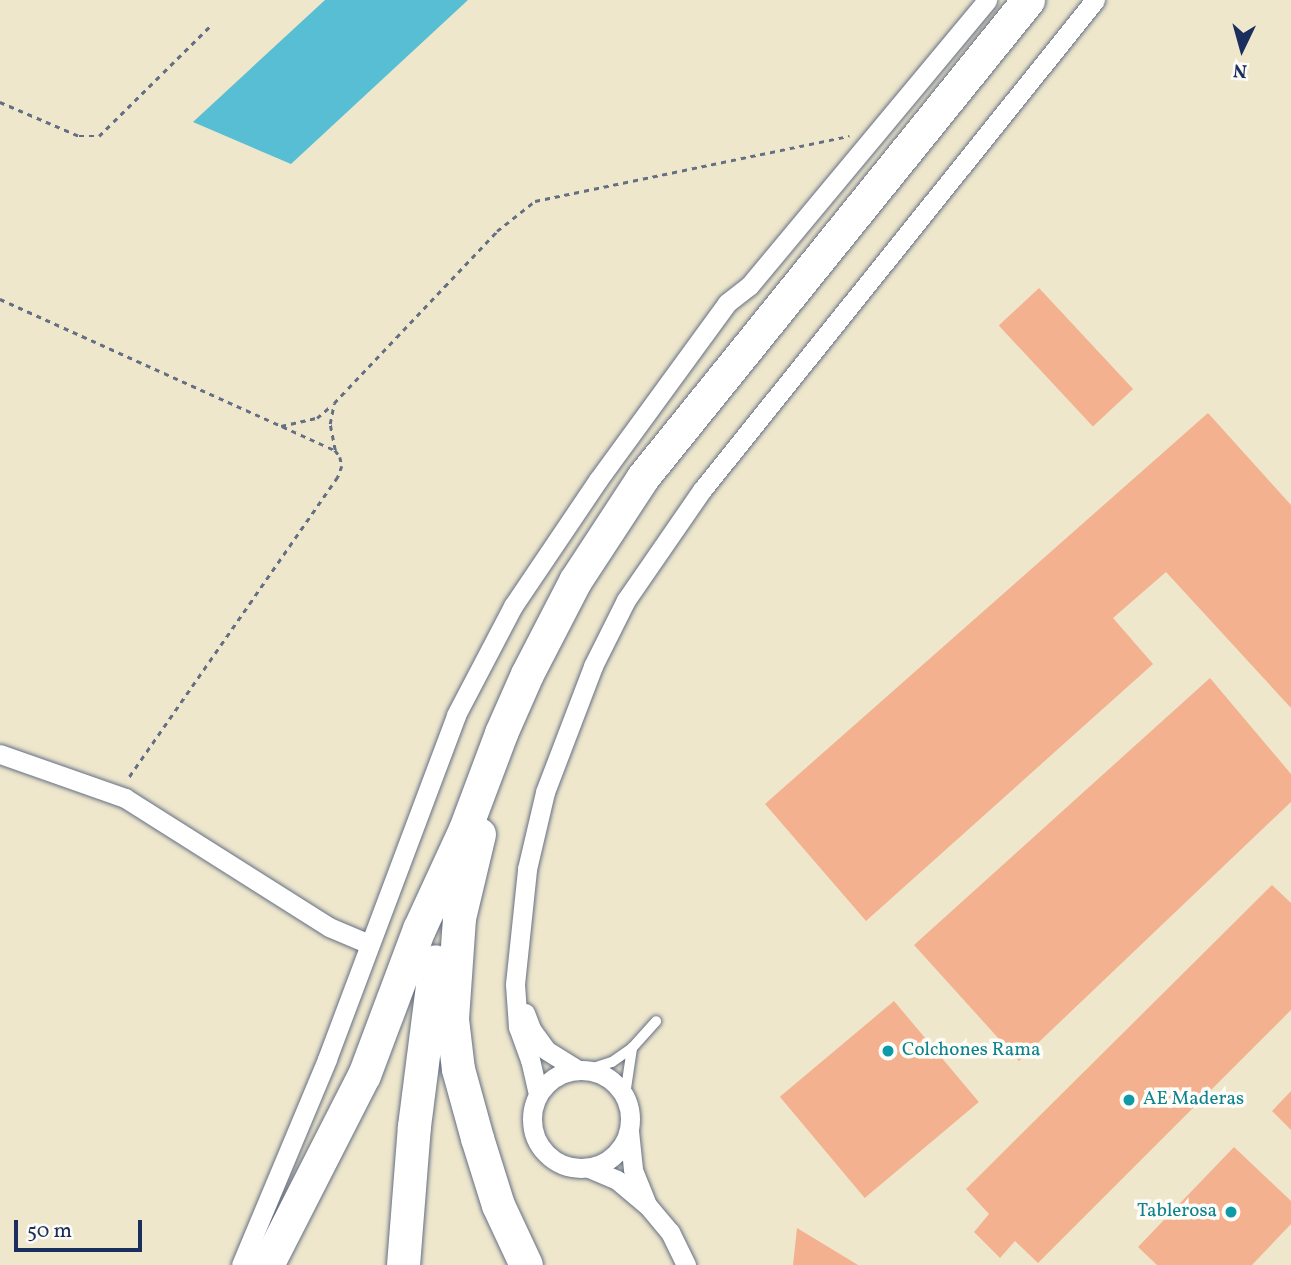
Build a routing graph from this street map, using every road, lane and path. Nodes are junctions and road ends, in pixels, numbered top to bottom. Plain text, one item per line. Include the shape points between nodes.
1 (987, 0) edge
2 (1028, 0) edge
3 (1095, 0) edge
4 (209, 27) dead end
5 (0, 102) edge
6 (872, 141) junction
7 (0, 299) edge
8 (334, 403) junction
9 (281, 426) junction
10 (335, 450) junction
11 (501, 733) junction
12 (0, 754) edge
13 (117, 795) junction
14 (465, 829) junction
15 (369, 944) junction
16 (515, 984) junction
17 (656, 1021) dead end
18 (632, 1048) junction
19 (582, 1070) junction
20 (538, 1094) junction
21 (625, 1095) junction
22 (629, 1131) junction
23 (589, 1168) junction
24 (648, 1206) junction
25 (241, 1265) edge
26 (267, 1265) edge
27 (403, 1265) edge
28 (526, 1265) edge
29 (686, 1265) edge

1 - 6 street
2 - 11 highway via 643,477 575,581
3 - 16 street via 702,490 625,600 593,666 545,792 527,869
4 - 5 path via 99,136 79,136
6 - 8 path via 861,133 535,201 497,231
6 - 15 street via 749,286 727,303 513,606 456,716
7 - 9 path
8 - 9 path via 317,418
8 - 10 path via 330,424
9 - 10 path
10 - 13 path via 342,466 338,477
11 - 14 highway
11 - 28 highway via 497,766 458,918 452,1019 458,1069 477,1138 498,1205
12 - 13 street
13 - 15 street via 329,927
14 - 26 highway via 419,929 363,1075
14 - 27 highway via 436,955
15 - 25 street via 327,1059
16 - 19 street via 531,1029 546,1050
16 - 20 street via 518,1027
17 - 18 lane
18 - 19 lane via 612,1062
18 - 21 lane
19 - 20 street via 561,1073
19 - 21 street via 602,1074
20 - 23 street via 532,1125 541,1147 558,1163
21 - 22 street
22 - 23 street via 614,1156
22 - 24 street via 633,1170
23 - 24 street via 617,1180
24 - 29 street via 670,1232

